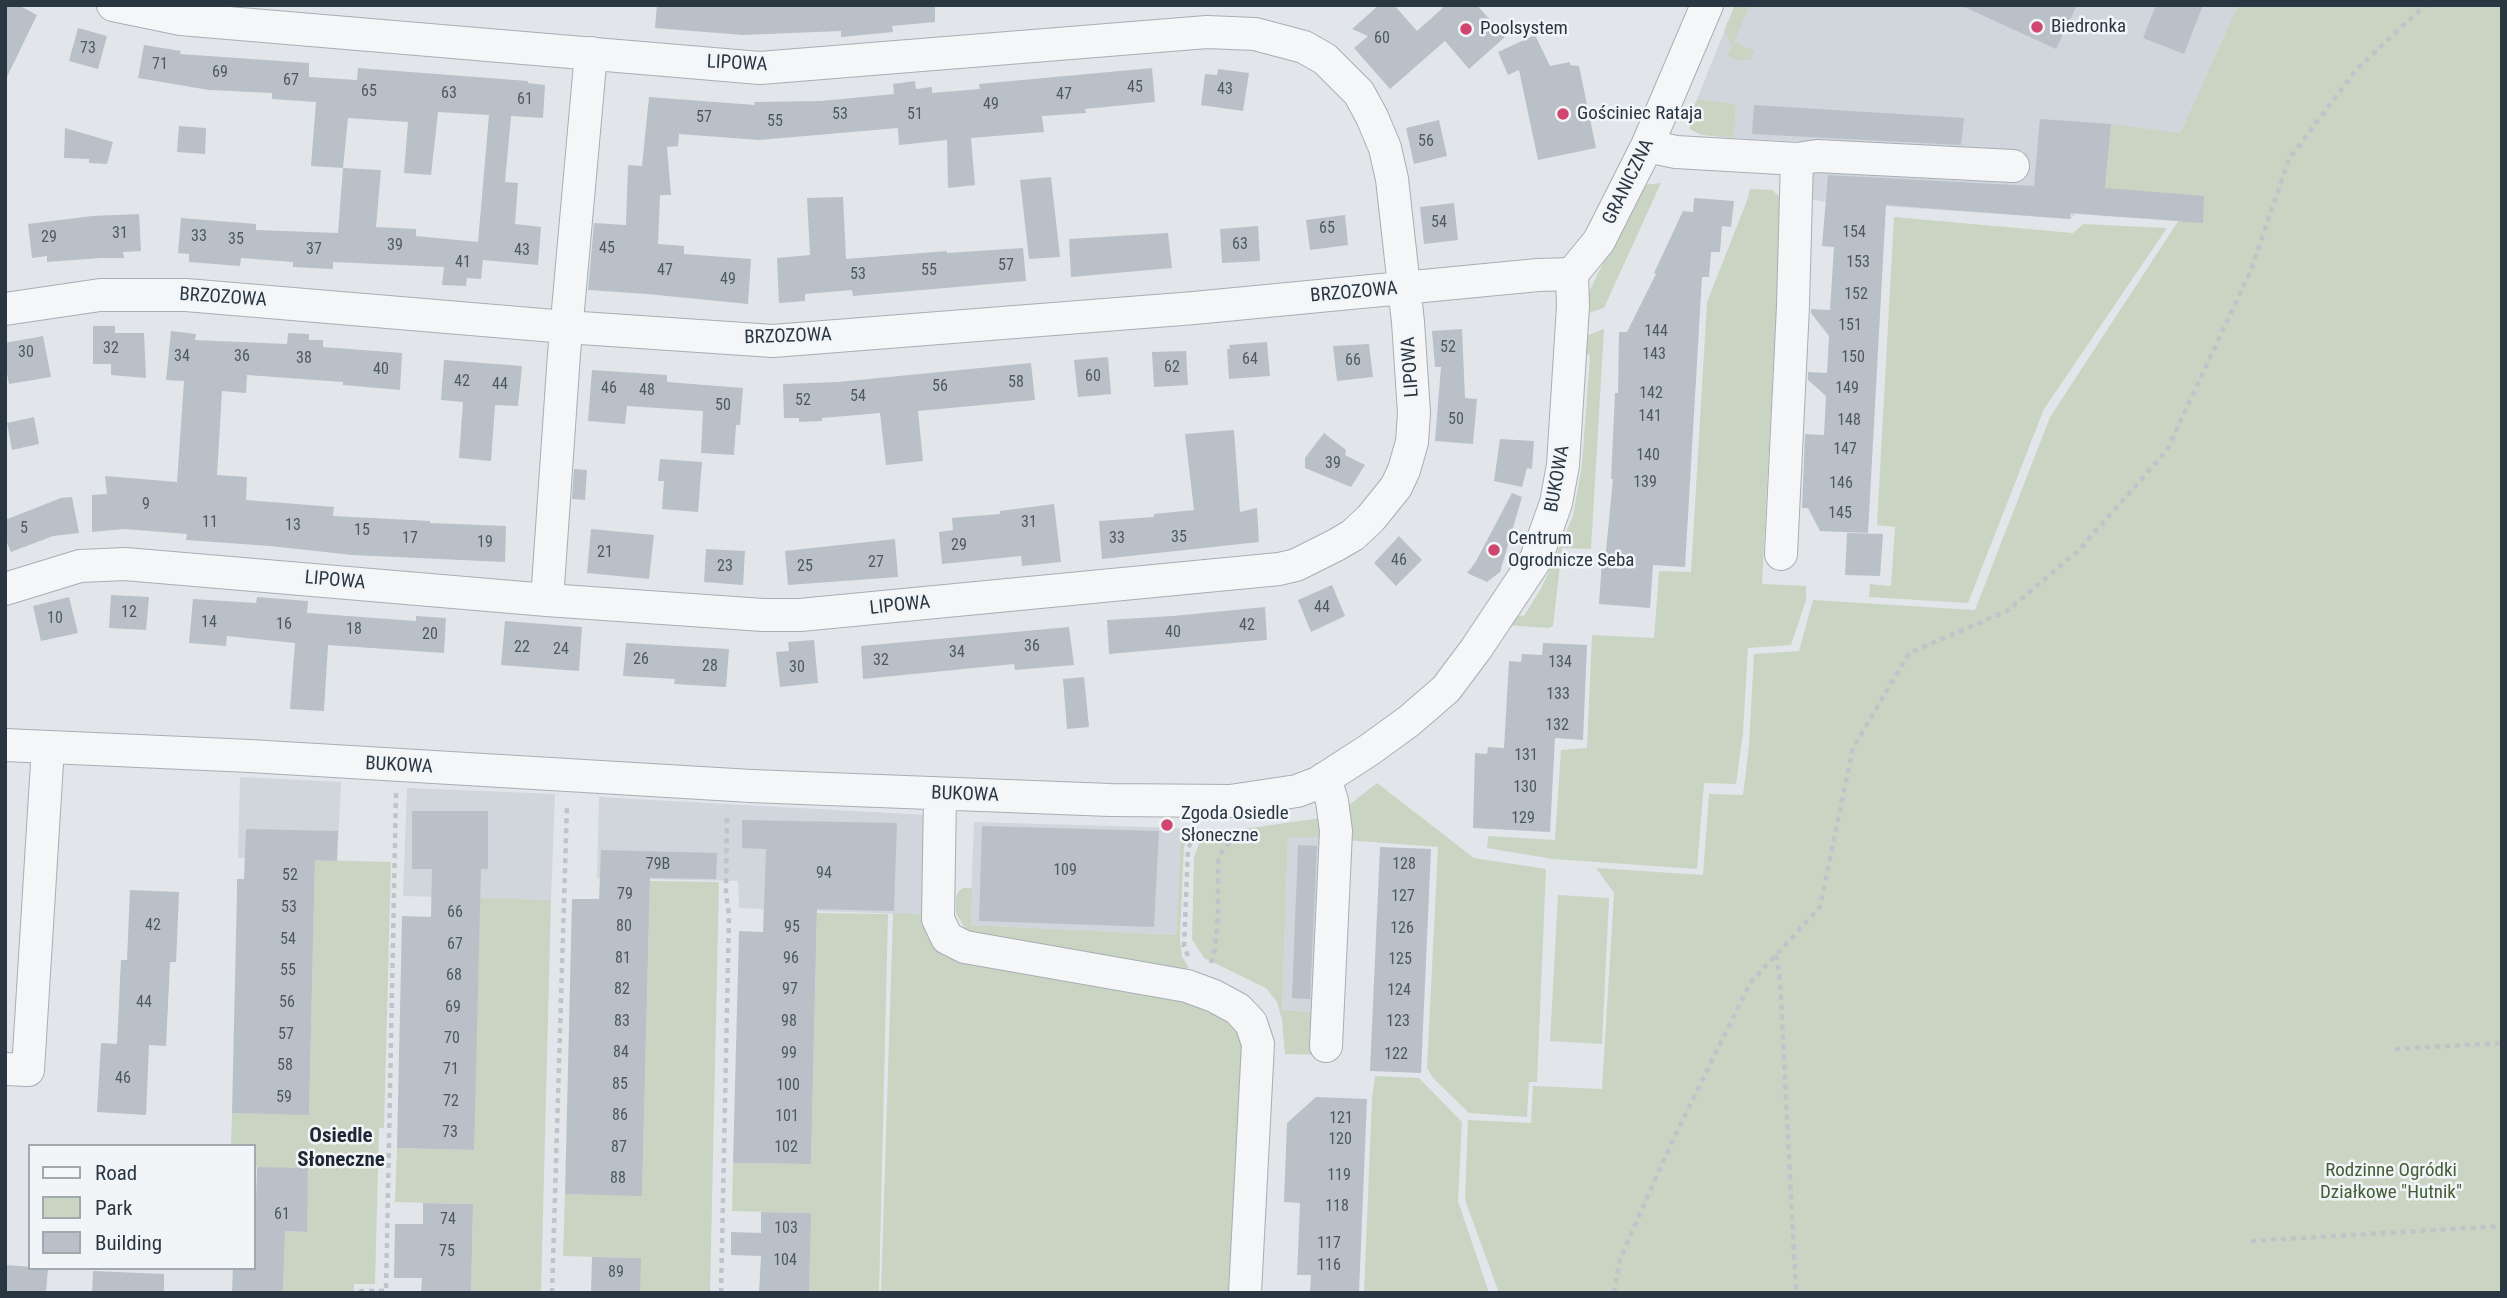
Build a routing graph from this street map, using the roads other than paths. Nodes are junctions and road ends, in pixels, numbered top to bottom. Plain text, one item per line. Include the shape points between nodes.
1 (113, 5) edge
2 (1707, 5) edge
3 (591, 53) junction
4 (1647, 146) junction
5 (1797, 159) junction
6 (2013, 166) dead end
7 (1572, 274) junction
8 (1404, 289) junction
9 (5, 309) edge
10 (566, 327) junction
11 (1781, 554) dead end
12 (5, 589) edge
13 (547, 600) junction
14 (5, 745) edge
15 (48, 747) junction
16 (1325, 778) junction
17 (940, 794) junction
18 (1326, 1046) dead end
19 (5, 1069) edge
20 (1245, 1293) edge

1 - 3 street, LIPOWA via 181,19
2 - 4 street, GRANICZNA
3 - 8 street, LIPOWA via 760,68 1207,32 1280,40 1325,60 1359,93 1373,117 1392,179
3 - 10 street
4 - 5 street
4 - 7 street, GRANICZNA via 1599,241
5 - 6 street via 1816,156
5 - 11 street
7 - 8 street, BRZOZOWA
7 - 16 street, BUKOWA via 1563,465 1556,503 1536,559 1446,689 1409,721
8 - 10 street, BRZOZOWA via 773,341
8 - 13 street, LIPOWA via 1414,413 1404,470 1385,502 1353,535 1296,565 800,615
9 - 10 street, BRZOZOWA via 100,295 186,295
10 - 13 street
12 - 13 street, LIPOWA via 80,566 125,564
14 - 15 street, BUKOWA
15 - 17 street, BUKOWA
15 - 19 street via 28,1070
16 - 17 street, BUKOWA via 1297,791 1230,801
16 - 18 street via 1336,831
17 - 20 street via 938,919 947,938 965,947 1188,986 1238,1009 1251,1023 1258,1044

